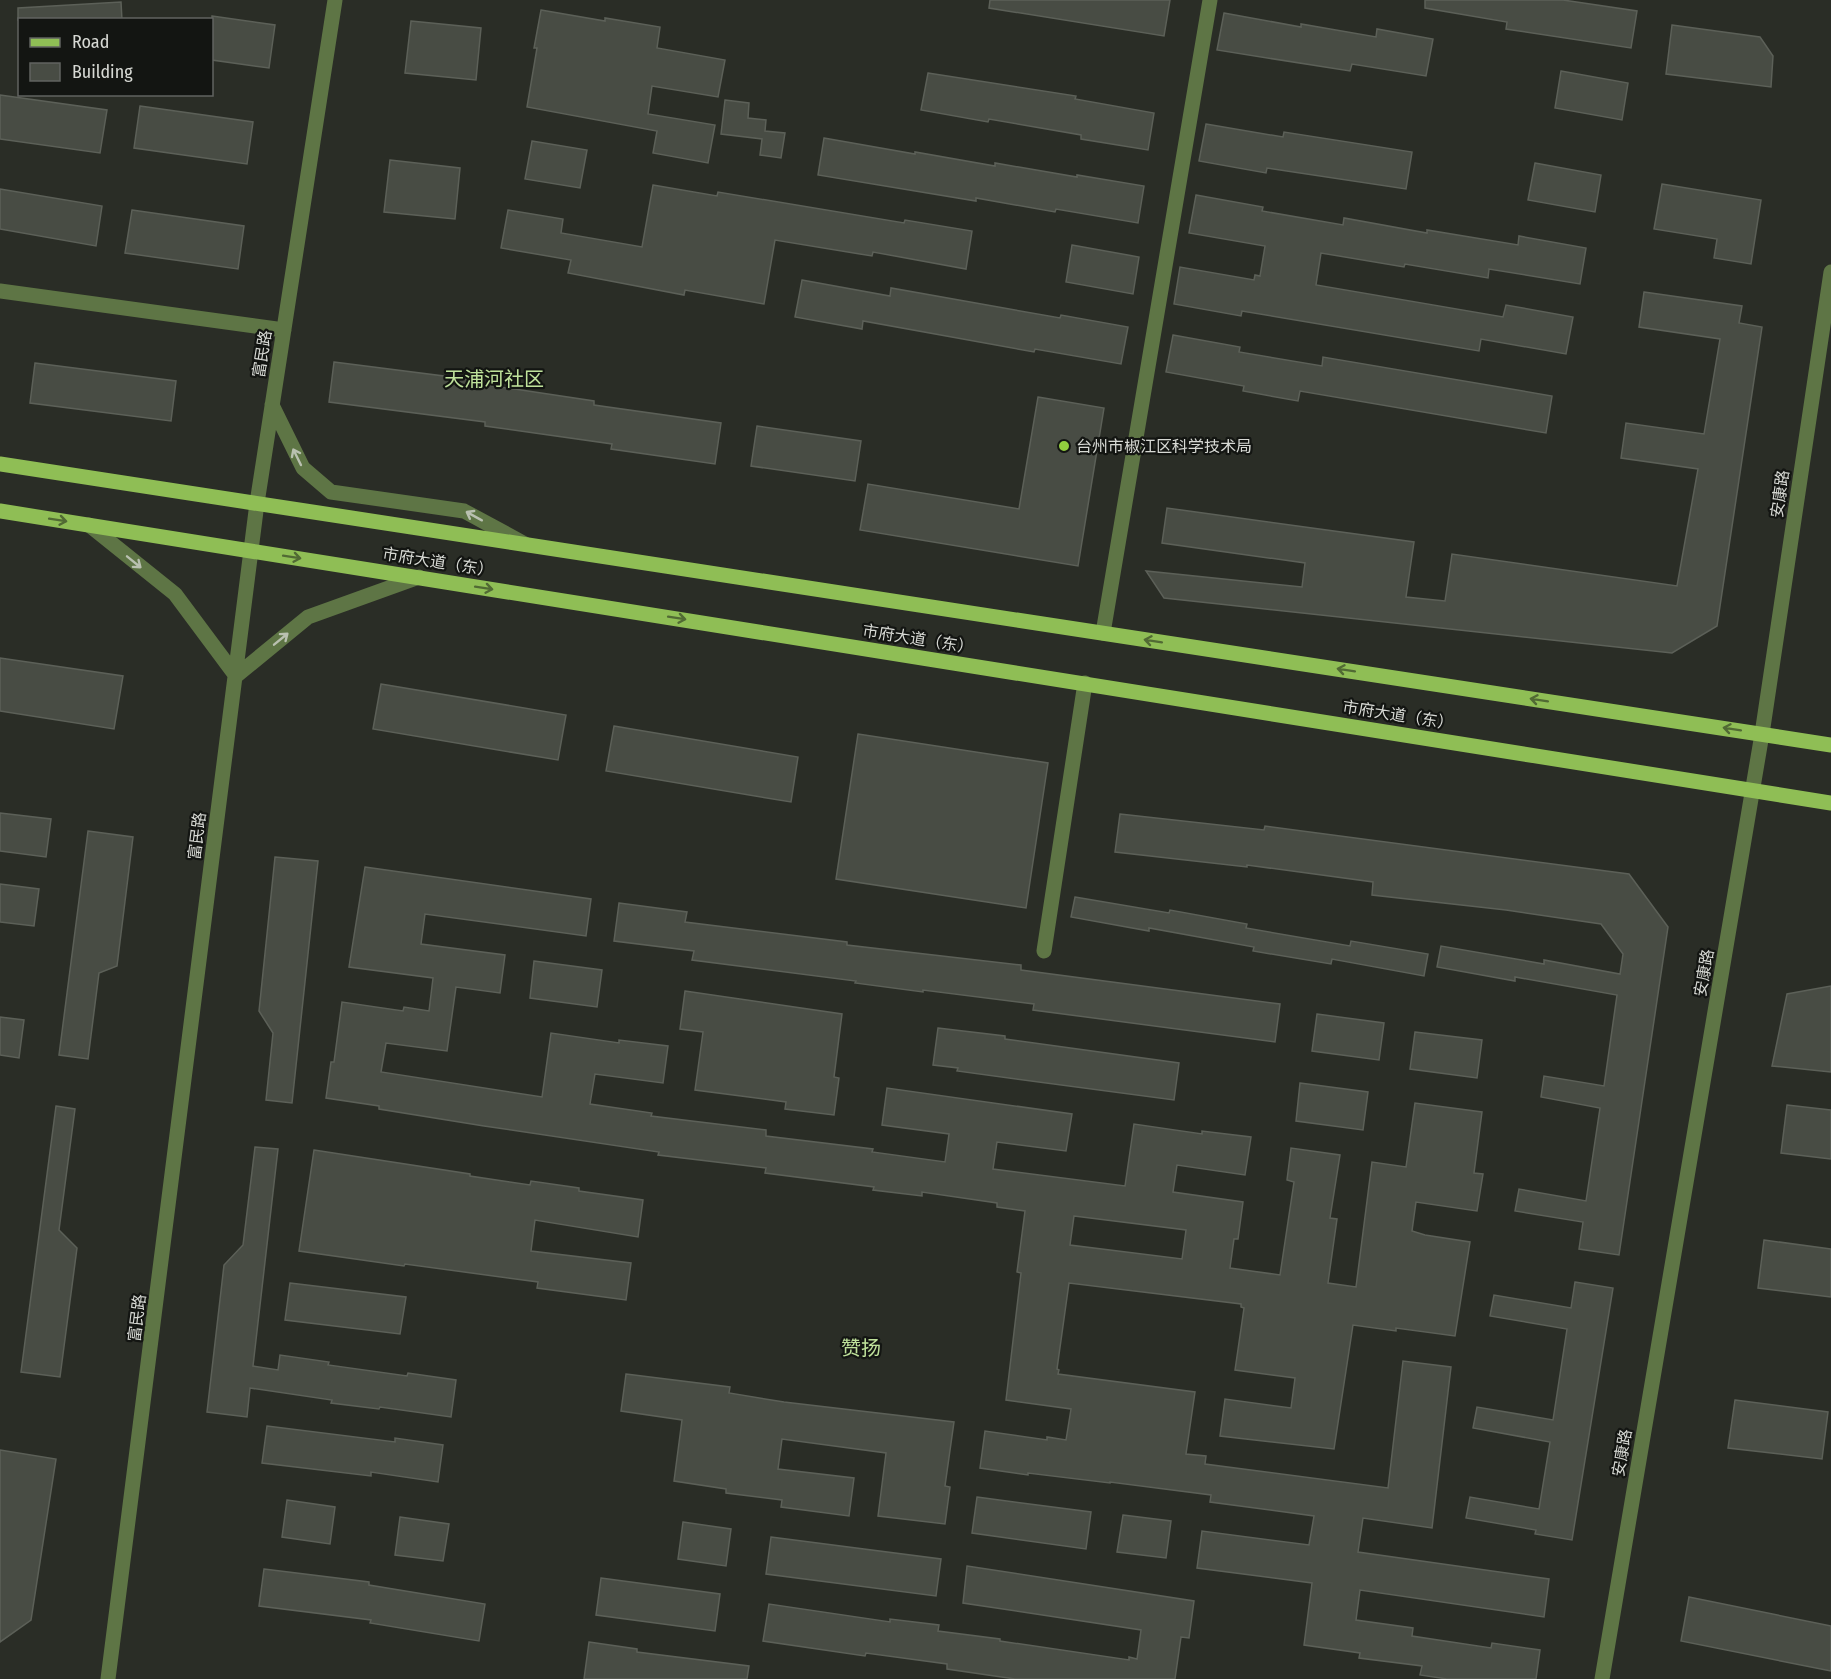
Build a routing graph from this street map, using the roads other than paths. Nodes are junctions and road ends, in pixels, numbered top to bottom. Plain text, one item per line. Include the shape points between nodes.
1 (335, 0) edge
2 (1210, 0) edge
3 (1831, 272) edge
4 (0, 291) edge
5 (284, 330) junction
6 (272, 405) junction
7 (0, 464) edge
8 (257, 503) junction
9 (0, 511) edge
10 (88, 525) junction
11 (525, 544) junction
12 (252, 551) junction
13 (419, 577) junction
14 (1103, 633) junction
15 (236, 676) junction
16 (1085, 683) junction
17 (1762, 734) junction
18 (1831, 745) edge
19 (1753, 790) junction
20 (1831, 802) edge
21 (1044, 951) dead end
22 (108, 1679) edge
23 (1602, 1679) edge

1 - 5 street, 富民路
2 - 14 street
3 - 17 street, 安康路
4 - 5 street
5 - 6 street, 富民路
6 - 8 street, 富民路
11 -> 6 street via 464,511 331,492 303,468
7 - 8 main road, 市府大道（东）
8 - 11 main road, 市府大道（东）
8 - 12 street, 富民路
9 -> 10 main road, 市府大道（东）
10 - 12 main road, 市府大道（东）
10 -> 15 street via 175,594
11 - 14 main road, 市府大道（东）
12 -> 13 main road, 市府大道（东）
12 - 15 street, 富民路
15 -> 13 street via 308,617
13 -> 16 main road, 市府大道（东）
17 -> 14 main road, 市府大道（东）
15 - 22 street, 富民路
16 - 19 main road, 市府大道（东）
16 - 21 street
17 - 18 main road, 市府大道（东）
17 - 19 street, 安康路
19 - 20 main road, 市府大道（东）
19 - 23 street, 安康路

